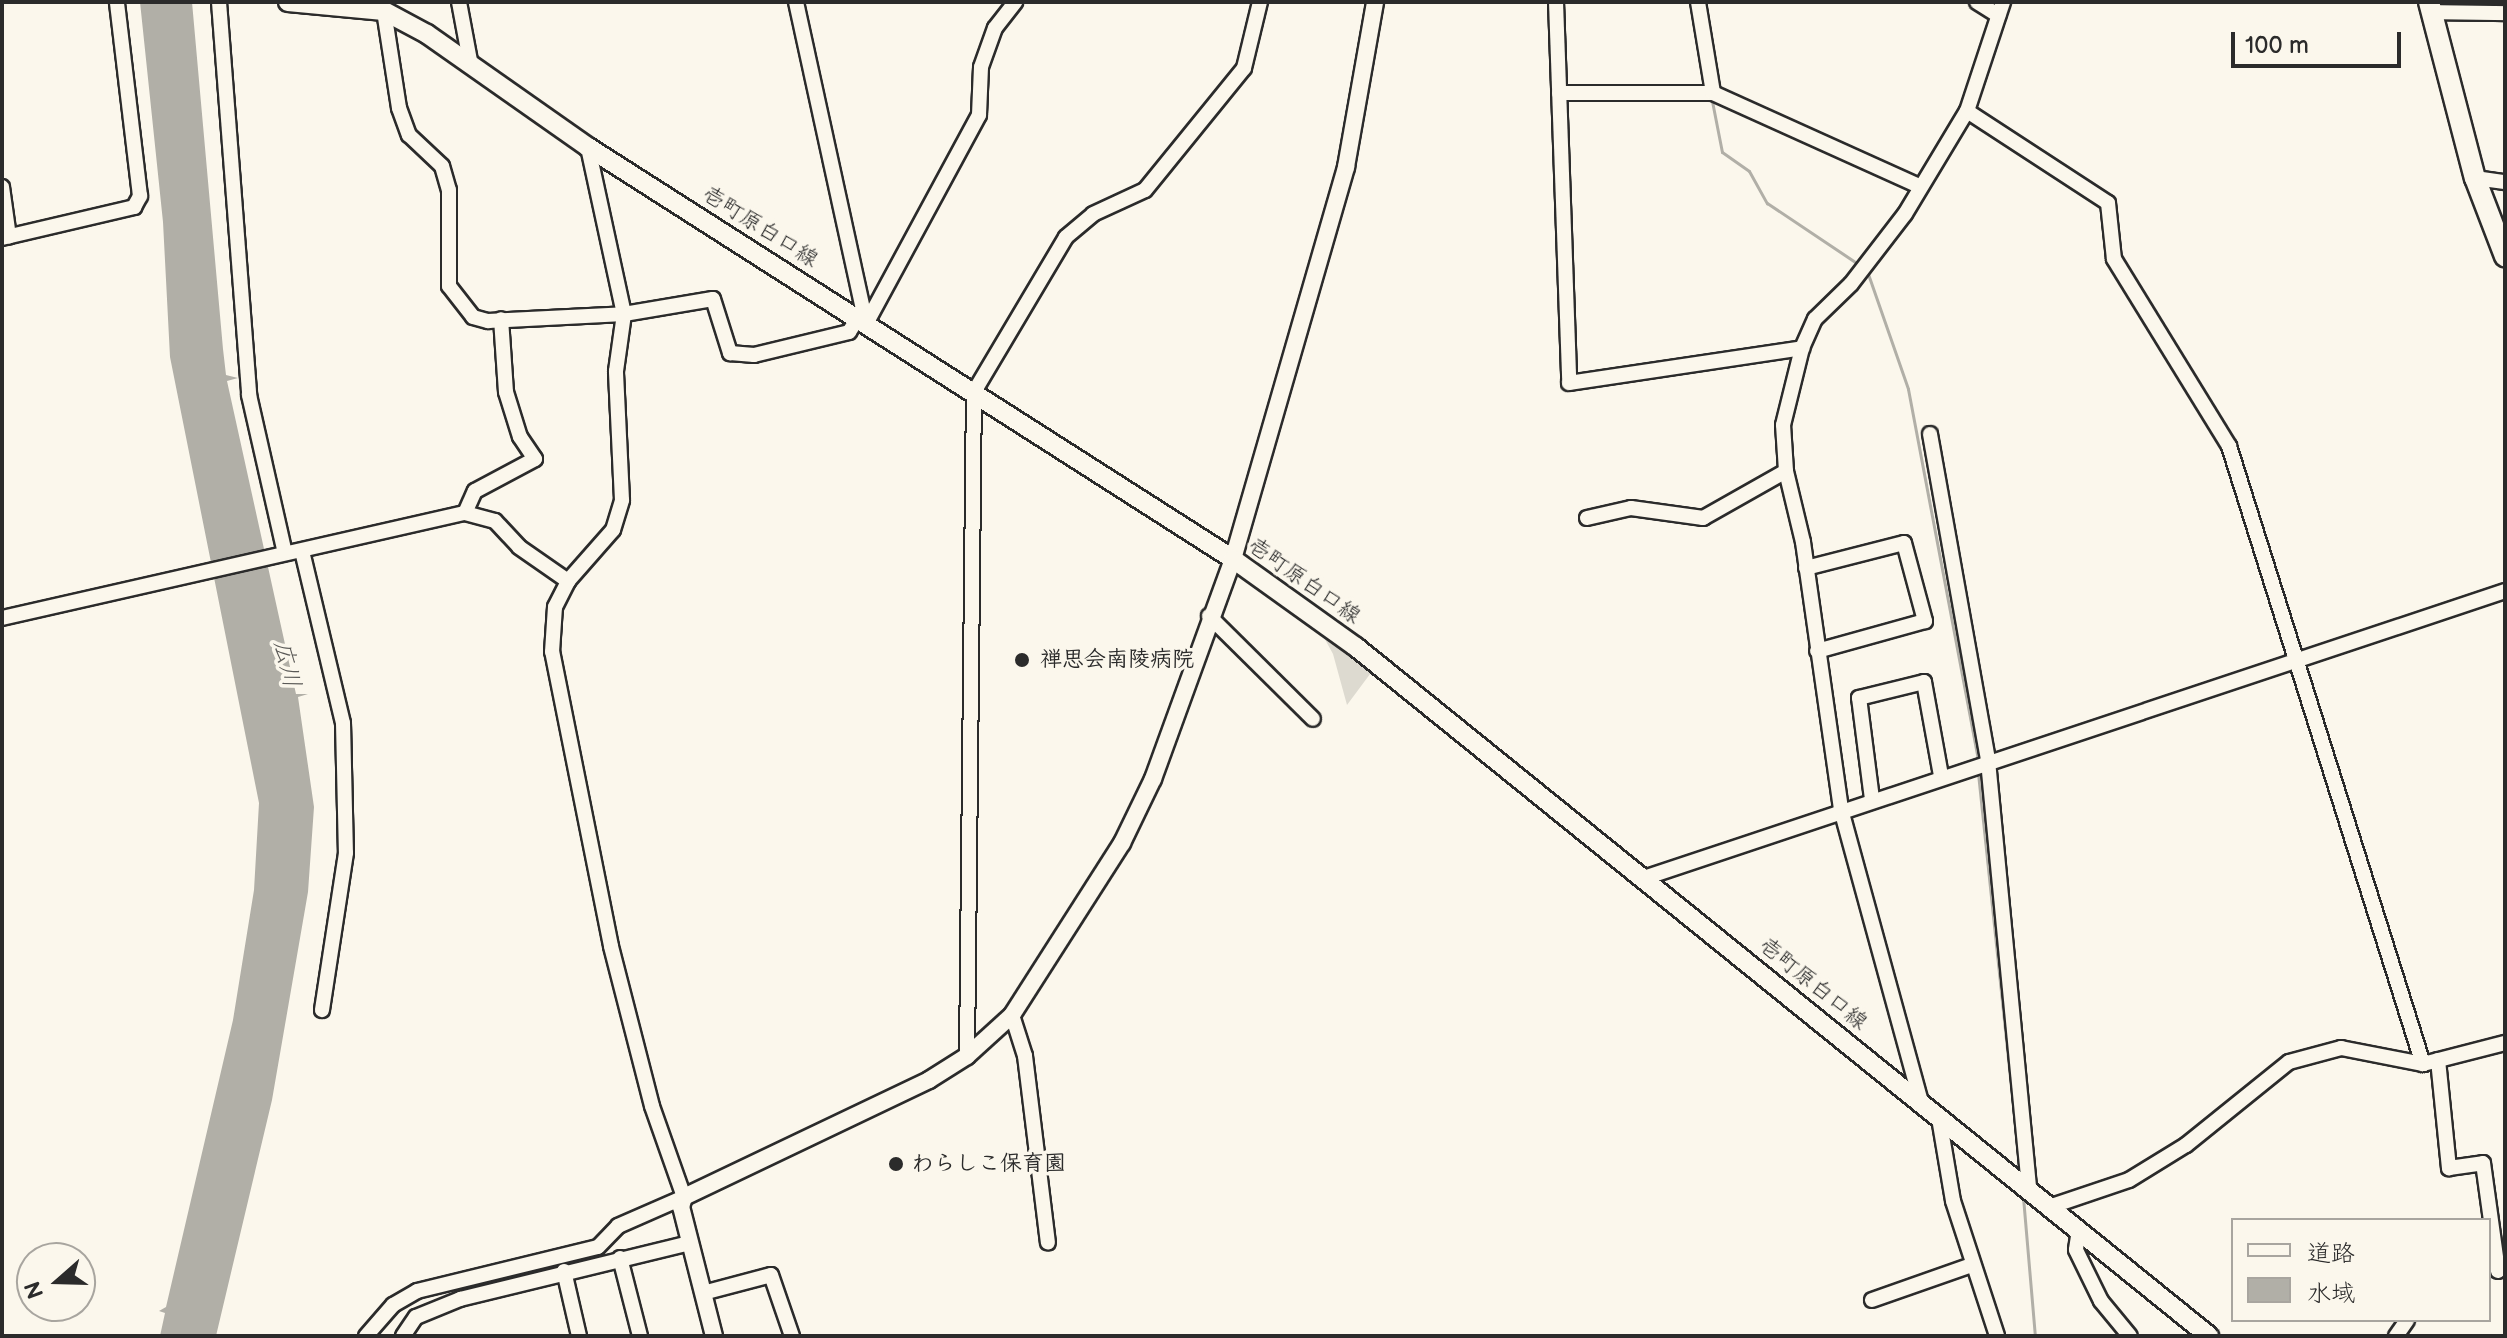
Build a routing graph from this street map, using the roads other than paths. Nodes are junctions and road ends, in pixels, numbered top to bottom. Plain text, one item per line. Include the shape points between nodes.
1 (117, 2) edge
2 (219, 2) edge
3 (294, 2) edge
4 (459, 2) edge
5 (796, 2) edge
6 (1015, 2) edge
7 (1260, 2) edge
8 (1375, 2) edge
9 (1556, 2) edge
10 (1698, 2) edge
11 (1977, 2) edge
12 (2430, 7) edge
13 (2000, 8) edge
14 (384, 11) junction
15 (2505, 13) edge
16 (471, 66) junction
17 (1559, 93) junction
18 (1713, 93) junction
19 (1967, 111) junction
20 (588, 147) junction
21 (2475, 178) junction
22 (2505, 182) edge
23 (1919, 186) junction
24 (2, 187) edge
25 (6, 238) edge
26 (2505, 256) edge
27 (624, 314) junction
28 (501, 319) junction
29 (862, 321) junction
30 (1802, 348) junction
31 (974, 392) junction
32 (1930, 434) dead end
33 (1786, 471) junction
34 (465, 513) junction
35 (1587, 518) dead end
36 (302, 551) junction
37 (280, 554) junction
38 (1233, 559) junction
39 (1806, 568) junction
40 (568, 581) junction
41 (2505, 591) edge
42 (1209, 616) junction
43 (2, 618) edge
44 (1817, 651) junction
45 (2296, 658) junction
46 (1313, 719) dead end
47 (1988, 761) junction
48 (1941, 776) junction
49 (1872, 799) junction
50 (1841, 809) junction
51 (1644, 878) junction
52 (322, 1010) dead end
53 (1012, 1015) junction
54 (2505, 1043) edge
55 (967, 1056) junction
56 (2438, 1060) junction
57 (2423, 1064) junction
58 (1921, 1102) junction
59 (1939, 1118) junction
60 (2029, 1189) junction
61 (684, 1197) junction
62 (2049, 1207) junction
63 (2490, 1218) edge
64 (2491, 1225) edge
65 (2079, 1230) junction
66 (690, 1243) junction
67 (1048, 1243) dead end
68 (620, 1258) junction
69 (1972, 1265) junction
70 (564, 1271) junction
71 (2497, 1271) edge
72 (703, 1293) junction
73 (1872, 1300) dead end
74 (366, 1336) edge
75 (403, 1336) edge
76 (579, 1336) edge
77 (640, 1336) edge
78 (714, 1336) edge
79 (792, 1336) edge
80 (1997, 1336) edge
81 (2130, 1336) edge
82 (2209, 1336) edge

1 - 25 street via 140,196 134,207
2 - 37 street via 249,395
3 - 14 main road, 壱町原白口線
4 - 16 street
5 - 29 street
6 - 29 street via 995,28 981,67 979,115
7 - 31 street via 1244,68 1145,190 1093,214 1066,237
8 - 38 street via 1343,181
9 - 17 street
10 - 18 street
11 - 13 street
12 - 15 street
12 - 21 main road
13 - 19 street
14 - 16 main road, 壱町原白口線
14 - 28 street via 399,108 409,135 442,166 449,190 449,286 473,317
16 - 20 main road, 壱町原白口線
17 - 18 street
17 - 30 street via 1569,383
18 - 23 street
19 - 23 street
19 - 45 street via 2108,203 2114,259 2229,446
20 - 27 street
20 - 29 main road, 壱町原白口線
21 - 22 street
21 - 26 main road
23 - 30 street via 1905,214 1851,284 1815,319
24 - 25 street
27 - 28 street
27 - 29 street via 713,299 730,353 754,355 849,332
27 - 40 street via 616,371 622,500 613,530
28 - 34 street via 506,392 520,437 535,459 475,491
29 - 31 main road, 壱町原白口線
30 - 33 street via 1783,425
31 - 38 main road, 壱町原白口線
31 - 55 street
32 - 47 street
33 - 35 street via 1703,518 1631,508
33 - 39 street
34 - 36 street
34 - 40 street via 495,521 519,547
36 - 37 street
36 - 52 street via 343,723 346,853
37 - 43 street
38 - 42 street
38 - 51 main road, 壱町原白口線 via 1356,647
39 - 44 street
39 - 44 street via 1904,543 1925,621
40 - 61 street via 555,607 552,652 611,946 652,1106
41 - 45 street
42 - 46 street
42 - 53 street via 1153,779 1122,843
44 - 50 street
45 - 47 street
45 - 57 street
47 - 48 street
47 - 60 street
48 - 49 street
48 - 49 street via 1924,682 1859,698
49 - 50 street
50 - 51 street
50 - 58 street
51 - 58 main road, 壱町原白口線
53 - 55 street
53 - 67 street via 1025,1056
54 - 56 street
55 - 61 street via 929,1080
56 - 57 street
56 - 63 street via 2449,1168 2483,1163
57 - 62 street via 2341,1048 2289,1062 2186,1145 2129,1180
58 - 59 main road, 壱町原白口線
59 - 60 main road, 壱町原白口線
59 - 69 street via 1953,1201
60 - 62 main road, 壱町原白口線
61 - 66 street
61 - 74 street via 618,1226 598,1247 417,1291 393,1305
62 - 65 main road, 壱町原白口線
64 - 71 street
65 - 81 street via 2076,1250 2101,1301
65 - 82 main road, 壱町原白口線
66 - 68 street
66 - 72 street
68 - 70 street
68 - 77 street
69 - 73 street
69 - 80 street
70 - 75 street via 432,1309 416,1317
70 - 76 street
72 - 78 street
72 - 79 street via 771,1275

